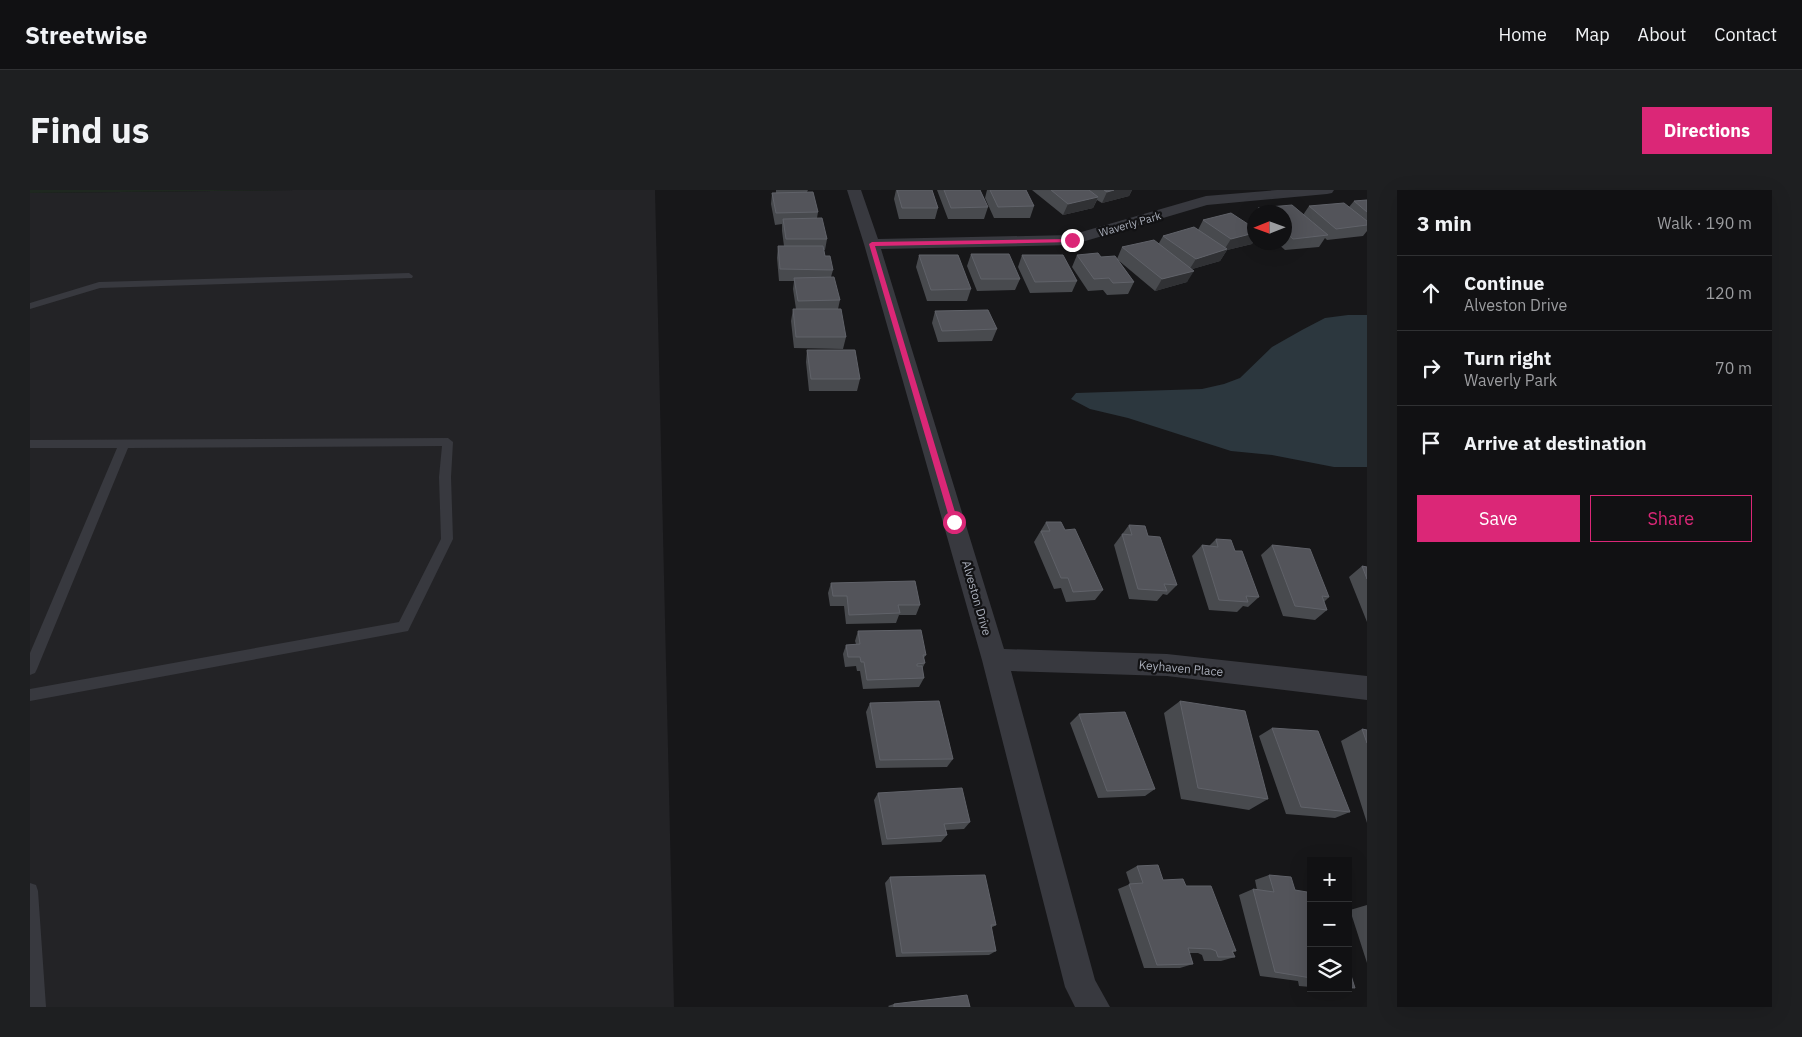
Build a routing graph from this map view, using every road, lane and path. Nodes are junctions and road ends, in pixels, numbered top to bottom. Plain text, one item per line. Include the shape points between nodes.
1 (854, 190) edge
2 (1327, 190) edge
3 (872, 244) junction
4 (409, 276) dead end
5 (30, 306) edge
6 (30, 444) edge
7 (124, 444) junction
8 (995, 660) junction
9 (30, 669) edge
10 (1367, 688) edge
11 (30, 695) edge
12 (30, 891) edge
13 (37, 1007) edge
14 (1094, 1007) edge

1 - 3 street, Alveston Drive
2 - 3 street, Waverly Park via 1206,201 1072,240
3 - 8 street, Alveston Drive
4 - 5 lane via 99,285
6 - 7 lane
7 - 9 lane
7 - 11 lane via 448,442 445,477 447,539 403,627
8 - 10 street, Keyhaven Place via 1167,665
8 - 14 street, Alveston Drive via 1081,987
12 - 13 lane

